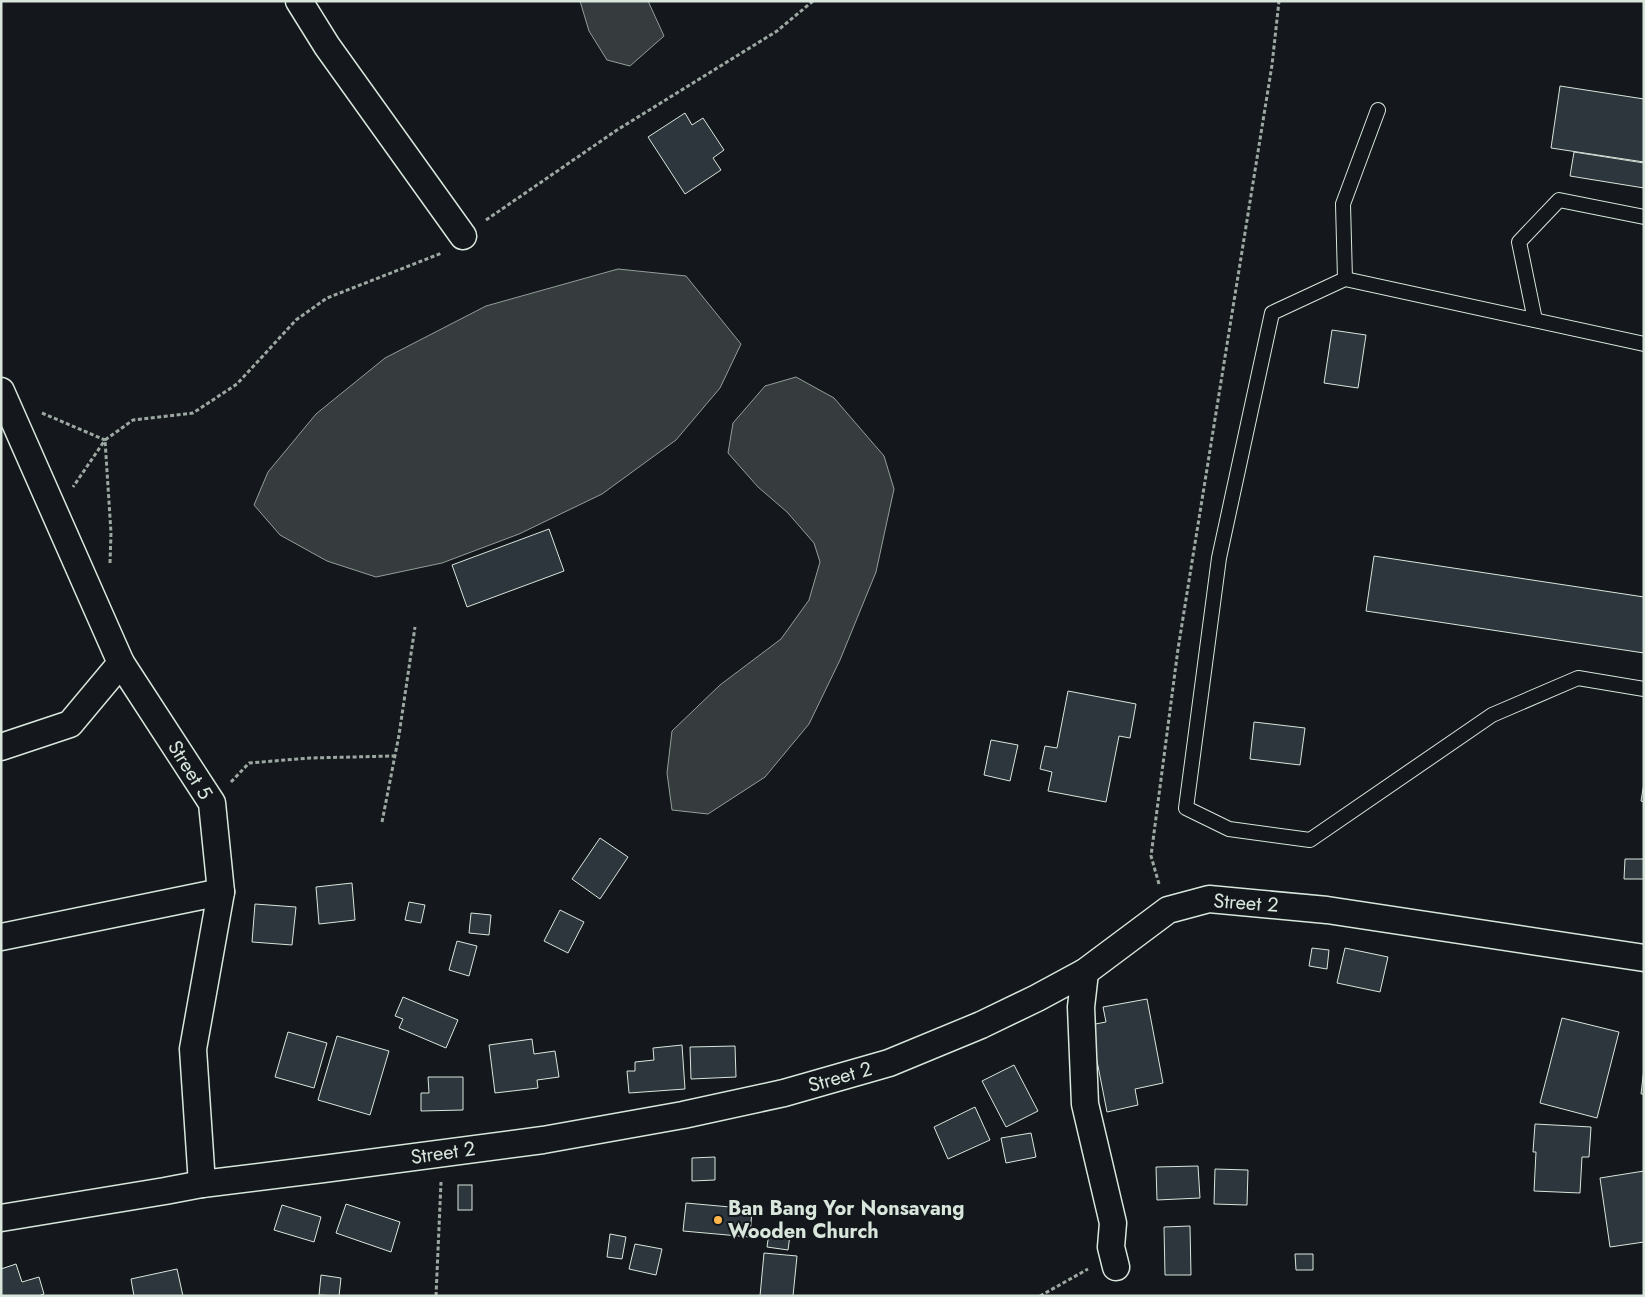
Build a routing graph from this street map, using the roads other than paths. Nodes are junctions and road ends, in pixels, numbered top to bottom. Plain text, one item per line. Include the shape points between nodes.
1 (299, 1) edge
2 (1378, 110) dead end
3 (1644, 217) edge
4 (462, 236) road end
5 (1345, 279) junction
6 (1535, 320) junction
7 (1644, 344) edge
8 (1, 391) edge
9 (121, 663) junction
10 (1644, 689) edge
11 (1, 747) edge
12 (221, 892) junction
13 (1, 937) edge
14 (1644, 958) edge
15 (1085, 972) junction
16 (202, 1184) junction
17 (1, 1218) edge
18 (1113, 1257) road end

1 - 4 street via 327,46
2 - 5 lane via 1343,204
3 - 6 lane via 1559,200 1519,242
5 - 6 lane
5 - 10 lane via 1272,313 1219,558 1186,808 1229,829 1310,840 1492,715 1578,678
6 - 7 lane
8 - 9 street, Street 5
9 - 11 street via 70,724
9 - 12 street, Street 5 via 212,803
12 - 13 street
12 - 16 street, Street 5 via 193,1049
14 - 15 street, Street 2 via 1327,910 1209,899 1168,910
15 - 16 street, Street 2 via 980,1025 889,1063 792,1091 683,1115 543,1140
15 - 18 street via 1081,1008 1085,1104 1113,1223
16 - 17 street, Street 2

